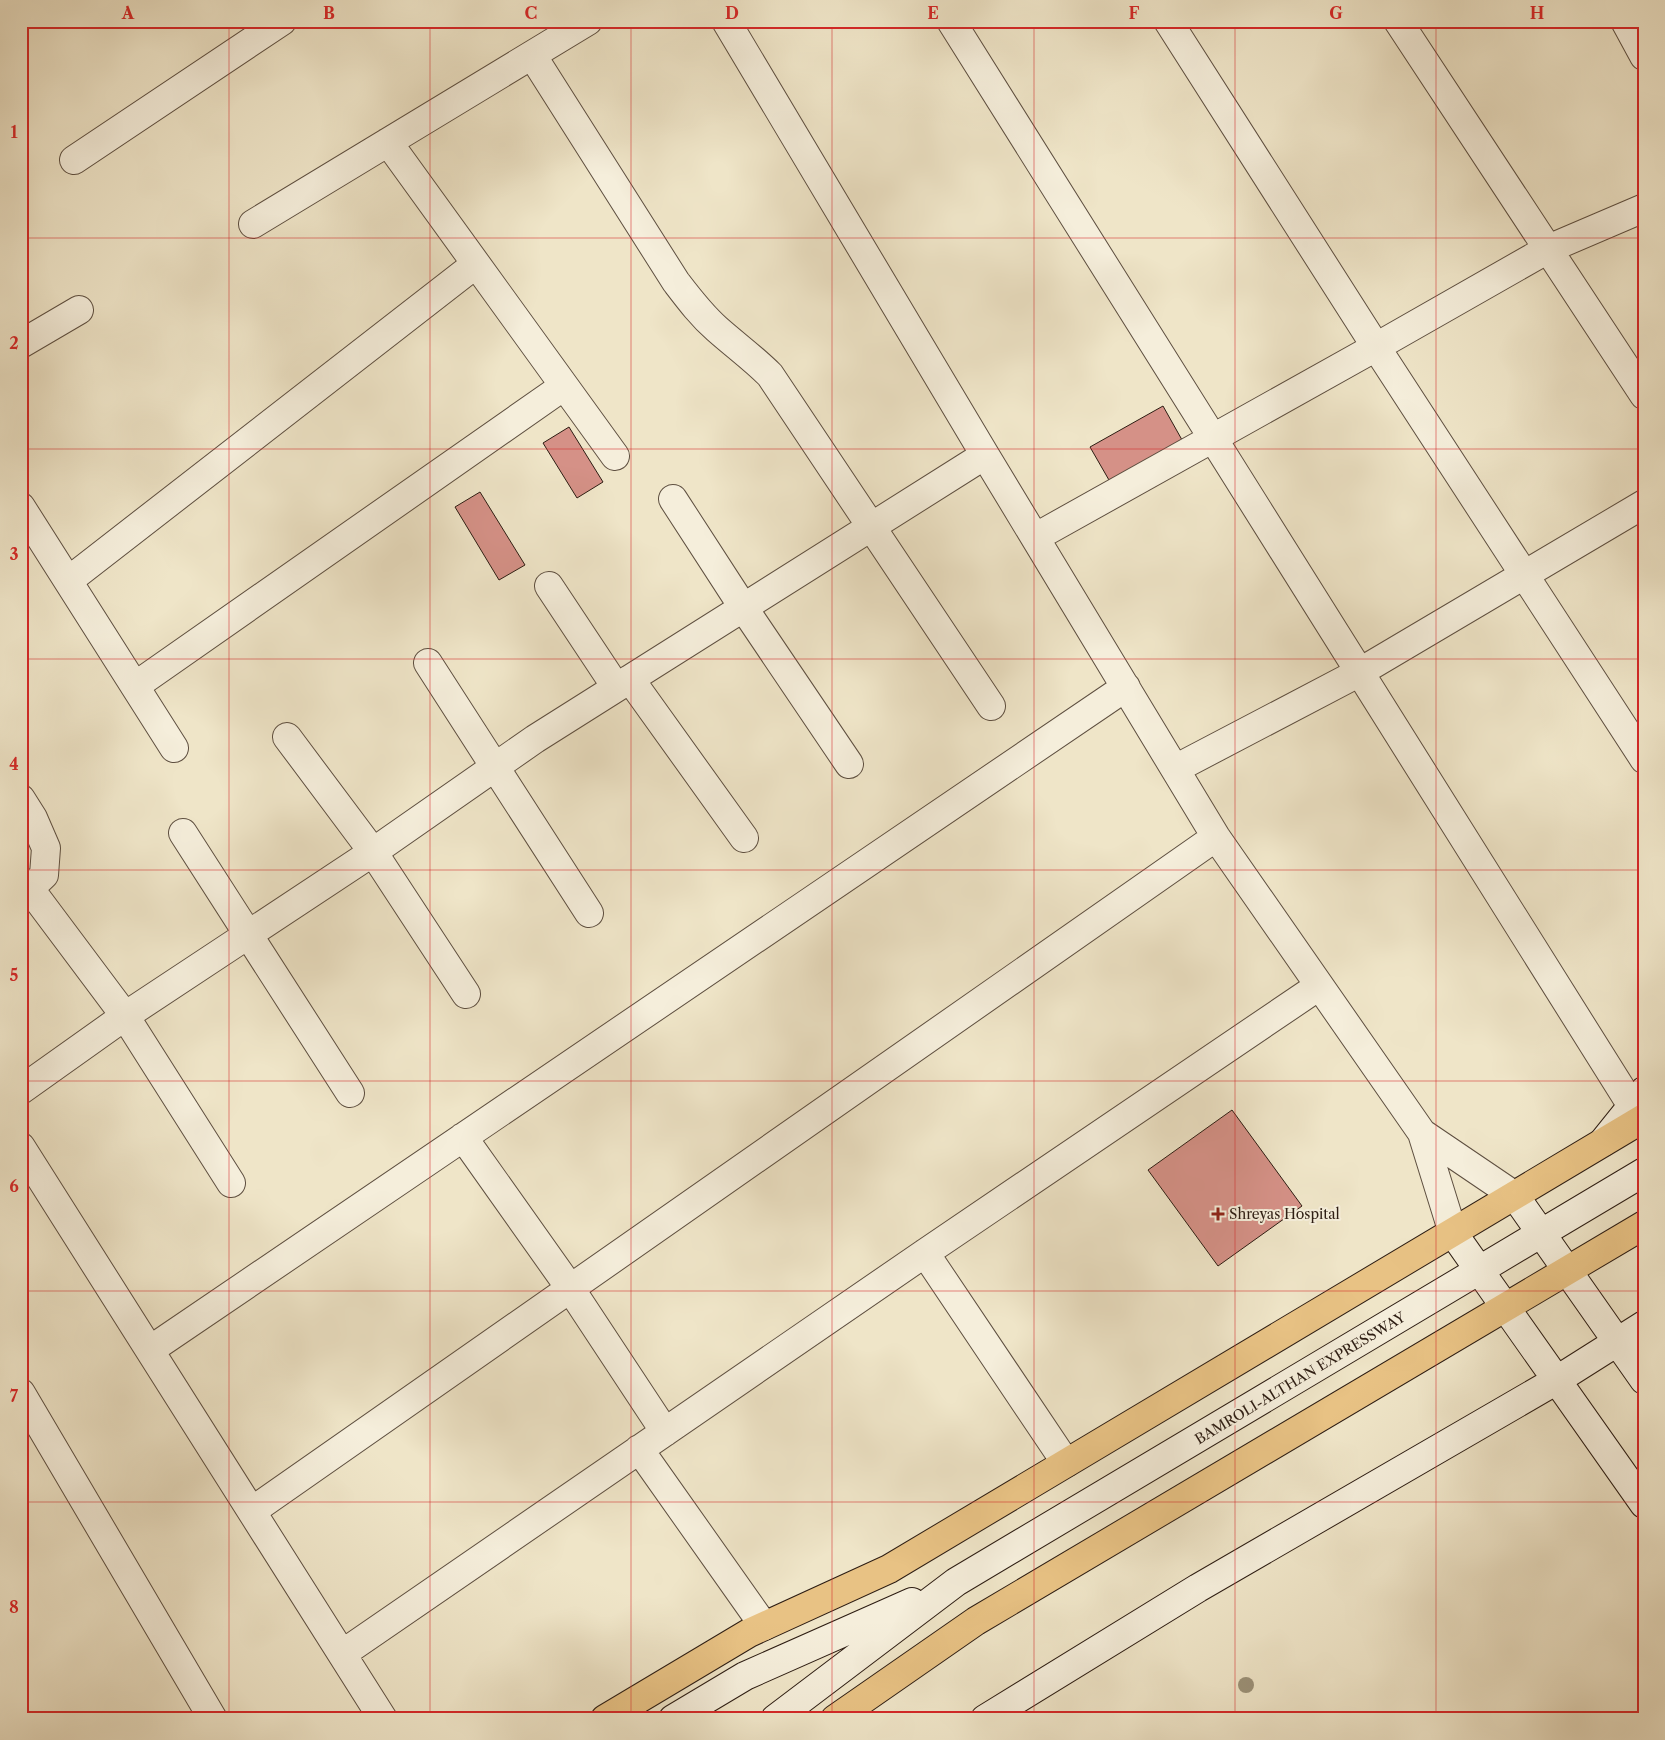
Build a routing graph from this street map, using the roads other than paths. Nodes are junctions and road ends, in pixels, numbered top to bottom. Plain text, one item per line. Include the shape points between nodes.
1 (282, 21) edge
2 (588, 21) edge
3 (726, 21) edge
4 (951, 21) edge
5 (1168, 21) edge
6 (1398, 21) edge
7 (1625, 21) edge
8 (532, 55) junction
9 (1644, 56) edge
10 (388, 142) junction
11 (74, 160) dead end
12 (1644, 208) edge
13 (253, 224) dead end
14 (1548, 249) junction
15 (476, 264) junction
16 (79, 310) dead end
17 (21, 344) edge
18 (1376, 347) junction
19 (564, 386) junction
20 (1644, 395) edge
21 (1214, 438) junction
22 (985, 455) junction
23 (615, 456) dead end
24 (673, 499) dead end
25 (1644, 504) edge
26 (21, 507) edge
27 (872, 527) junction
28 (1036, 537) junction
29 (1524, 576) junction
30 (68, 581) junction
31 (549, 586) dead end
32 (743, 607) junction
33 (428, 663) dead end
34 (1360, 672) junction
35 (623, 683) junction
36 (135, 686) junction
37 (1126, 687) junction
38 (990, 706) dead end
39 (287, 737) dead end
40 (174, 748) dead end
41 (1644, 760) edge
42 (849, 764) dead end
43 (494, 767) junction
44 (1175, 769) junction
45 (21, 799) edge
46 (183, 833) dead end
47 (1216, 837) junction
48 (744, 838) dead end
49 (373, 852) junction
50 (26, 893) edge
51 (589, 913) dead end
52 (248, 934) junction
53 (1319, 986) junction
54 (466, 994) dead end
55 (125, 1016) junction
56 (21, 1090) edge
57 (350, 1093) dead end
58 (1640, 1105) edge
59 (1422, 1133) junction
60 (464, 1137) junction
61 (21, 1147) edge
62 (1644, 1172) edge
63 (231, 1183) dead end
64 (1515, 1196) junction
65 (1644, 1224) edge
66 (1453, 1233) junction
67 (1542, 1234) junction
68 (925, 1253) junction
69 (1480, 1271) junction
70 (1567, 1271) junction
71 (570, 1288) junction
72 (1506, 1307) junction
73 (1644, 1324) edge
74 (1617, 1342) junction
75 (150, 1350) junction
76 (1557, 1380) junction
77 (1644, 1380) edge
78 (21, 1393) edge
79 (665, 1432) junction
80 (639, 1449) junction
81 (1066, 1463) junction
82 (1644, 1504) edge
83 (252, 1511) junction
84 (956, 1582) junction
85 (764, 1626) junction
86 (342, 1654) junction
87 (213, 1719) edge
88 (383, 1719) edge
89 (605, 1719) edge
90 (673, 1719) edge
91 (775, 1719) edge
92 (835, 1719) edge
93 (986, 1719) edge

1 - 11 street
2 - 8 street
3 - 22 street
4 - 21 street
5 - 18 street
6 - 14 street
7 - 9 street
8 - 10 street
8 - 27 street via 676,282 716,328 770,375
10 - 13 street
10 - 15 street
12 - 14 street
14 - 18 street
14 - 20 street
15 - 19 street
15 - 30 street
16 - 17 street
18 - 21 street
18 - 29 street
19 - 23 street
19 - 36 street
21 - 28 street
21 - 34 street
22 - 27 street
22 - 28 street
24 - 32 street
25 - 29 street
26 - 30 street
27 - 32 street
27 - 38 street
28 - 37 street
29 - 34 street
29 - 41 street
30 - 36 street
31 - 35 street
32 - 35 street
32 - 42 street
33 - 43 street
34 - 44 street
34 - 58 street
35 - 43 street
35 - 48 street
36 - 40 street
37 - 44 street
37 - 60 street
39 - 49 street
43 - 49 street
43 - 51 street
44 - 47 street
45 - 50 street via 46,848 44,875
46 - 52 street
47 - 53 street
47 - 71 street
49 - 52 street
49 - 54 street
50 - 55 street
52 - 55 street
52 - 57 street
53 - 59 street
53 - 68 street
55 - 56 street
55 - 63 street
58 - 64 main road via 1602,1143
59 - 64 street
59 - 66 street
60 - 71 street
60 - 75 street
61 - 75 street
62 - 67 street, BAMROLI-ALTHAN EXPRESSWAY
64 - 66 main road
64 - 67 street
65 - 70 main road
66 - 69 street
66 - 81 main road
67 - 69 street, BAMROLI-ALTHAN EXPRESSWAY
67 - 70 street
68 - 79 street
68 - 81 street
69 - 72 street
69 - 84 street, BAMROLI-ALTHAN EXPRESSWAY
70 - 72 main road
70 - 74 street
71 - 79 street
71 - 83 street
72 - 76 street
72 - 92 main road via 976,1621
73 - 74 street
74 - 76 street
74 - 77 street
75 - 83 street
76 - 82 street
76 - 93 street via 1198,1588
78 - 87 street
79 - 80 street
80 - 85 street
80 - 86 street
81 - 85 main road via 889,1569
83 - 86 street
84 - 90 street via 745,1676
84 - 91 street
85 - 89 main road
86 - 88 street

